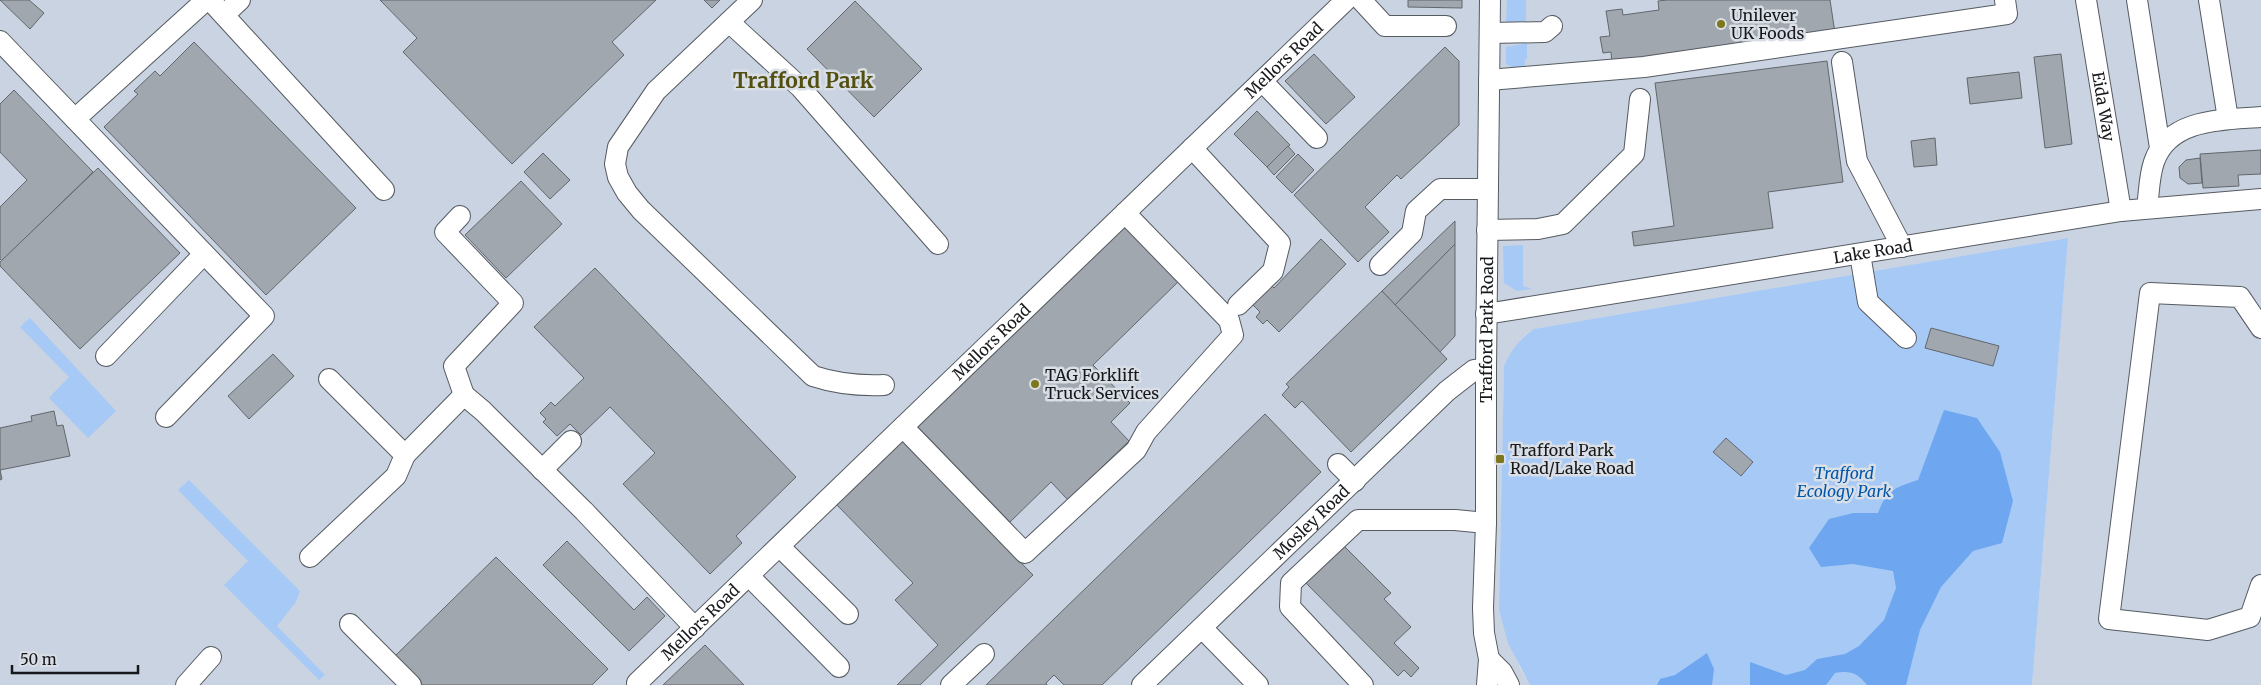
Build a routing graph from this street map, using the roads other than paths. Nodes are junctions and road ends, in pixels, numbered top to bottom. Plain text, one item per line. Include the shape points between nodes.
1 (208, 0) edge
2 (240, 0) edge
3 (752, 0) edge
4 (1346, 0) edge
5 (1360, 0) edge
6 (1490, 0) edge
7 (2005, 0) edge
8 (2086, 0) edge
9 (2138, 0) edge
10 (2209, 0) edge
11 (224, 15) junction
12 (729, 22) junction
13 (1446, 26) dead end
14 (1552, 26) dead end
15 (1490, 33) junction
16 (0, 41) edge
17 (1842, 62) dead end
18 (1489, 80) junction
19 (1262, 81) junction
20 (1640, 99) dead end
21 (2261, 117) edge
22 (74, 119) junction
23 (2228, 119) junction
24 (1317, 138) dead end
25 (1192, 148) junction
26 (2160, 148) junction
27 (1488, 189) junction
28 (384, 190) dead end
29 (2261, 200) edge
30 (2147, 208) junction
31 (2121, 211) junction
32 (1125, 213) junction
33 (460, 216) dead end
34 (1487, 230) junction
35 (938, 244) dead end
36 (1902, 247) junction
37 (204, 254) junction
38 (1860, 254) junction
39 (1380, 266) dead end
40 (1238, 305) dead end
41 (1486, 314) junction
42 (2261, 328) edge
43 (1906, 338) dead end
44 (106, 356) dead end
45 (1486, 369) junction
46 (328, 379) dead end
47 (884, 385) dead end
48 (464, 395) junction
49 (166, 416) dead end
50 (903, 427) junction
51 (571, 441) dead end
52 (405, 455) junction
53 (1338, 464) dead end
54 (542, 470) junction
55 (1355, 482) junction
56 (1486, 523) junction
57 (780, 547) junction
58 (310, 557) dead end
59 (749, 576) junction
60 (2261, 586) edge
61 (848, 614) dead end
62 (350, 624) dead end
63 (695, 628) junction
64 (1202, 628) junction
65 (984, 654) dead end
66 (212, 657) dead end
67 (1489, 659) junction
68 (839, 667) dead end
69 (637, 683) dead end
70 (186, 685) edge
71 (411, 685) edge
72 (951, 685) edge
73 (1142, 685) edge
74 (1258, 685) edge
75 (1363, 685) edge
76 (1488, 685) edge
77 (1509, 685) edge

1 - 11 street
1 - 22 street
2 - 11 street
3 - 12 street
4 - 19 street, Mellors Road
5 - 13 street via 1386,26
6 - 15 street, Trafford Park Road
7 - 18 street via 2007,14 1644,67
8 - 31 street, Eida Way
9 - 26 street
10 - 23 street
11 - 28 street
12 - 35 street via 800,87
12 - 47 street via 656,91 618,147 615,164 618,177 641,210 813,376 858,386
14 - 15 street via 1544,32
15 - 18 street, Trafford Park Road
16 - 22 street
17 - 36 street via 1857,161
18 - 27 street, Trafford Park Road
19 - 24 street
19 - 25 street, Mellors Road
20 - 34 street via 1634,154 1563,224 1538,229
21 - 23 street
22 - 37 street
23 - 26 street via 2188,126
25 - 32 street, Mellors Road
25 - 40 street via 1280,243 1273,271
26 - 30 street via 2154,163
27 - 34 street, Trafford Park Road
27 - 39 street via 1440,189 1416,211 1412,233
29 - 30 street, Lake Road
30 - 31 street, Lake Road
31 - 36 street, Lake Road
32 - 50 street, Mellors Road
32 - 50 street via 1229,320 1233,335 1146,432 1136,450 1025,553
33 - 48 street via 445,232 513,303 454,366
34 - 41 street, Trafford Park Road
36 - 38 street, Lake Road
37 - 44 street
37 - 49 street via 264,316
38 - 41 street, Lake Road
38 - 43 street via 1868,302
41 - 45 street, Trafford Park Road
42 - 60 street via 2240,297 2150,293 2109,618 2208,630 2250,617
45 - 55 street, Mosley Road via 1474,370 1465,376
45 - 56 street, Trafford Park Road
46 - 52 street
48 - 52 street
48 - 54 street
50 - 57 street, Mellors Road
51 - 54 street
52 - 58 street via 396,476
53 - 55 street
54 - 63 street
55 - 64 street, Mosley Road
56 - 67 street, Trafford Park Road via 1482,608
56 - 75 street via 1358,520 1291,583 1290,607
57 - 59 street, Mellors Road
57 - 61 street
59 - 63 street, Mellors Road
59 - 68 street
62 - 71 street
63 - 69 street, Mellors Road
64 - 73 street, Mosley Road
64 - 74 street
65 - 72 street
66 - 70 street
67 - 76 street, Trafford Park Road
67 - 77 street, Trafford Park Road

